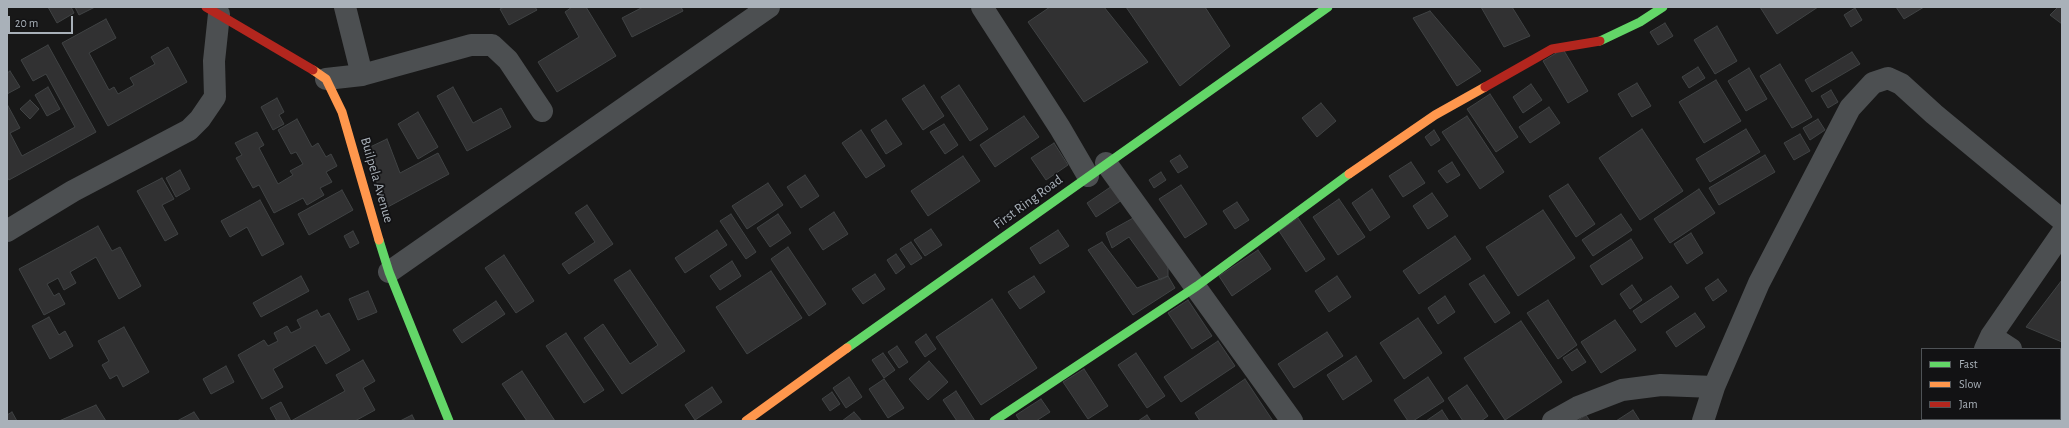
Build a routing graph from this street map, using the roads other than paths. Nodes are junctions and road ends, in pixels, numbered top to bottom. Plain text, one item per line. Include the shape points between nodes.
1 (344, 7) edge
2 (769, 7) edge
3 (982, 7) edge
4 (1328, 7) edge
5 (1663, 7) edge
6 (212, 11) edge
7 (362, 75) junction
8 (326, 79) junction
9 (542, 111) dead end
10 (1106, 163) junction
11 (1088, 176) junction
12 (2062, 220) edge
13 (7, 231) edge
14 (2062, 233) edge
15 (389, 272) junction
16 (1197, 286) junction
17 (1988, 343) edge
18 (2007, 348) edge
19 (1714, 387) junction
20 (759, 417) edge
21 (449, 421) edge
22 (994, 421) edge
23 (1292, 421) edge
24 (1552, 421) edge
25 (1703, 421) edge

1 - 7 street
2 - 15 street
3 - 11 street
4 - 10 street, First Ring Road
5 - 16 street via 1640,22 1596,43 1552,49 1436,115 1330,187
6 - 8 street, Builpela Avenue via 302,62
6 - 13 street via 215,97 200,119 189,130 73,191
7 - 8 street
7 - 9 street via 471,45 492,45 508,60
8 - 15 street, Builpela Avenue via 342,112
10 - 11 street, First Ring Road
10 - 16 street
11 - 20 street, First Ring Road
12 - 19 street via 1901,84 1888,78 1873,83 1850,108 1759,283
14 - 17 street
15 - 21 street, Builpela Avenue
16 - 22 street
16 - 23 street
17 - 18 street
19 - 24 street via 1661,385 1622,390 1578,407
19 - 25 street

